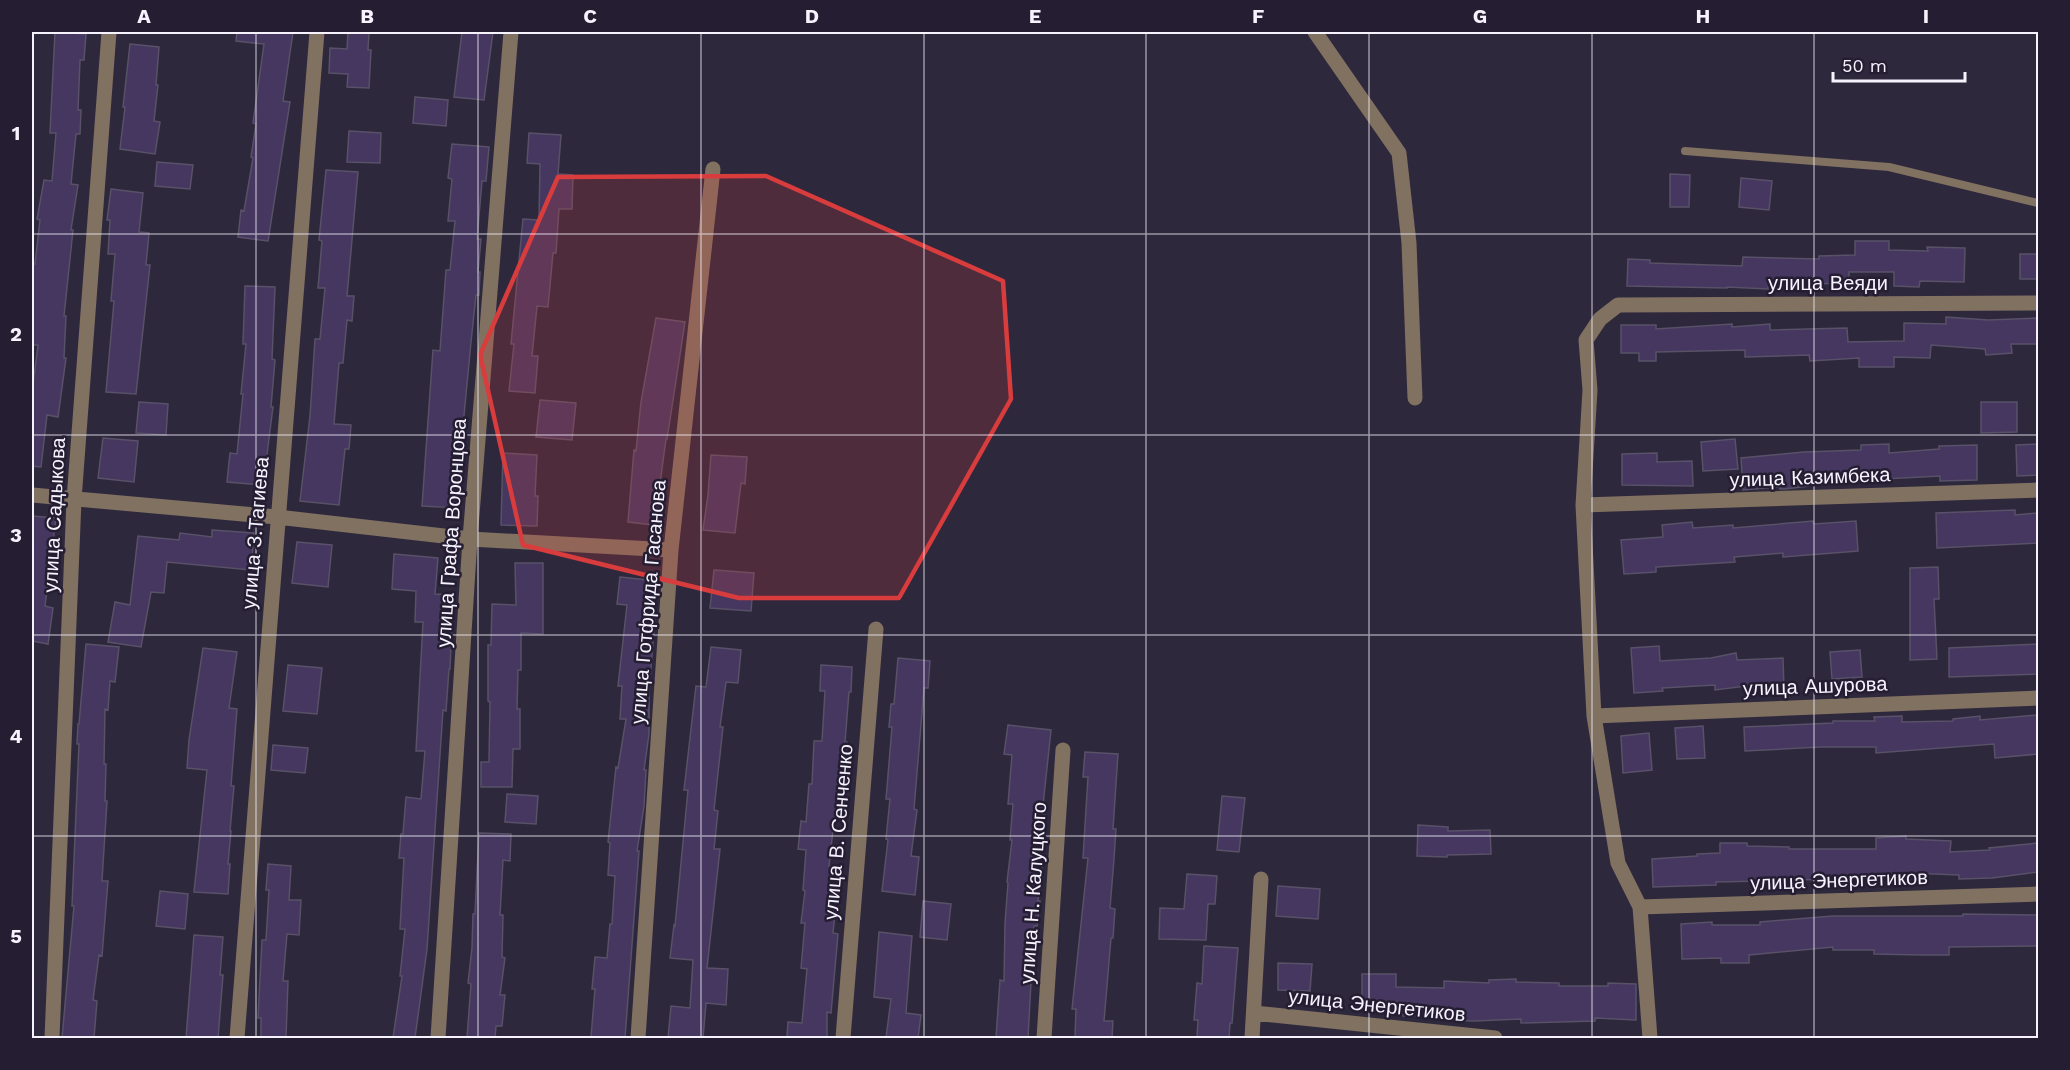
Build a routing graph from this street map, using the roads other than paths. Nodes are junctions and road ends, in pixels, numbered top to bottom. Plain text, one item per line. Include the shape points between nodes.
1 (109, 32) edge
2 (317, 32) edge
3 (511, 32) edge
4 (1316, 32) edge
5 (1685, 151) dead end
6 (713, 169) dead end
7 (2038, 203) edge
8 (2038, 303) edge
9 (1415, 398) dead end
10 (2038, 490) edge
11 (32, 495) edge
12 (74, 500) junction
13 (1584, 505) junction
14 (277, 517) junction
15 (470, 539) junction
16 (671, 550) junction
17 (876, 629) dead end
18 (2038, 698) edge
19 (1594, 716) junction
20 (1063, 750) dead end
21 (1261, 879) dead end
22 (2038, 894) edge
23 (1640, 907) junction
24 (1254, 1012) junction
25 (52, 1038) edge
26 (237, 1038) edge
27 (438, 1038) edge
28 (638, 1038) edge
29 (843, 1038) edge
30 (1044, 1038) edge
31 (1252, 1038) edge
32 (1495, 1038) edge
33 (1650, 1038) edge

1 - 12 street, улица Садыкова
2 - 14 street, улица З.Тагиева
3 - 15 street, улица Графа Воронцова
4 - 9 street via 1399,153 1409,243
5 - 7 lane via 1889,167
6 - 16 street, улица Готфрида Гасанова
8 - 13 street, улица Веяди via 1618,305 1600,319 1586,340 1590,390
10 - 13 street, улица Казимбека
11 - 12 street
12 - 14 street
12 - 25 street, улица Садыкова
13 - 19 street
14 - 15 street
14 - 26 street, улица З.Тагиева
15 - 16 street
15 - 27 street, улица Графа Воронцова
16 - 28 street, улица Готфрида Гасанова
17 - 29 street, улица В. Сенченко
18 - 19 street, улица Ашурова
19 - 23 street via 1618,864
20 - 30 street, улица Н. Калуцкого
21 - 24 street
22 - 23 street, улица Энергетиков
23 - 33 street
24 - 31 street
24 - 32 street, улица Энергетиков

